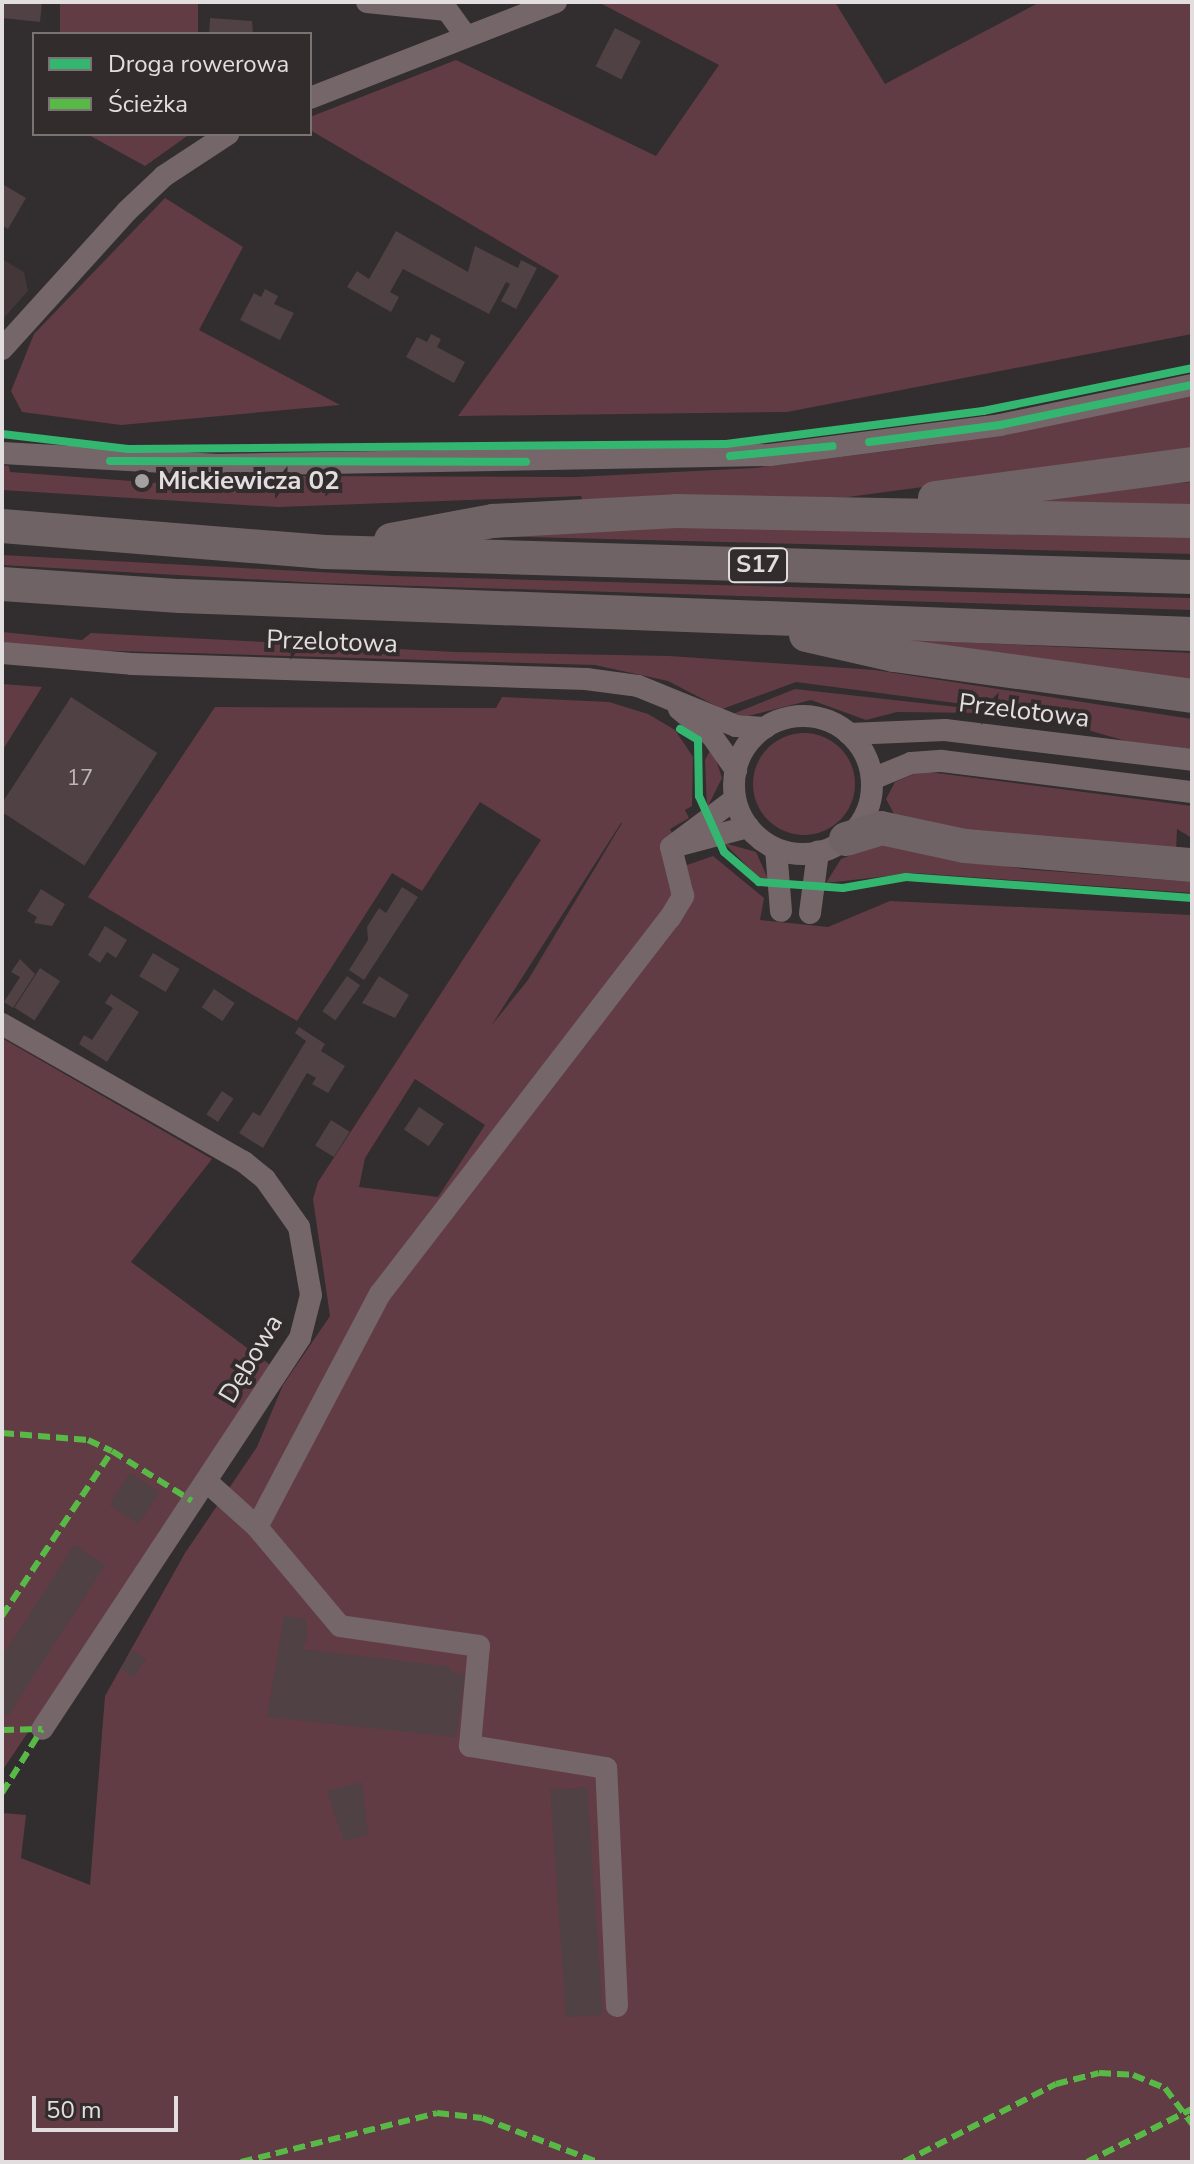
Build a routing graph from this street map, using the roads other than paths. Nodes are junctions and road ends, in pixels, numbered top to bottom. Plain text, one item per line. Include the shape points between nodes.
1 (367, 2) edge
2 (556, 2) edge
3 (466, 36) junction
4 (312, 97) edge
5 (225, 136) edge
6 (2, 349) edge
7 (1192, 385) edge
8 (2, 453) edge
9 (1192, 464) edge
10 (803, 513) junction
11 (1192, 521) edge
12 (2, 526) edge
13 (325, 552) junction
14 (1192, 577) edge
15 (2, 584) edge
16 (727, 617) junction
17 (1192, 634) edge
18 (2, 653) edge
19 (659, 693) junction
20 (1192, 696) edge
21 (765, 728) junction
22 (849, 734) junction
23 (1192, 760) edge
24 (736, 770) junction
25 (872, 779) junction
26 (1192, 792) edge
27 (735, 799) junction
28 (748, 827) junction
29 (832, 846) junction
30 (671, 847) junction
31 (776, 849) junction
32 (1192, 865) edge
33 (781, 911) dead end
34 (810, 913) dead end
35 (2, 1024) edge
36 (206, 1481) junction
37 (257, 1527) junction
38 (42, 1729) dead end
39 (617, 2006) dead end

1 - 3 street via 447,10
2 - 3 street
3 - 4 street
5 - 6 street via 164,176 127,211
7 - 8 street via 1000,425 770,455 214,465
9 - 10 highway
10 - 11 highway
10 - 13 highway via 676,511 493,521
12 - 13 highway, S17
13 - 14 highway, S17
15 - 16 highway, S17
16 - 17 highway, S17
16 - 20 highway via 894,655
18 - 19 street, Przelotowa via 132,664 586,679
19 - 21 street, Przelotowa via 736,726
19 - 24 street, Przelotowa via 712,736
21 - 22 street via 787,718 812,716
21 - 24 street via 743,750
22 - 23 street, Przelotowa via 945,730
22 - 25 street via 865,755
24 - 27 street
25 - 26 street via 911,763 942,761
25 - 29 street via 867,812
27 - 28 street
27 - 30 street
28 - 30 street
28 - 31 street
29 - 31 street
29 - 32 highway via 881,828 965,846
29 - 34 street
30 - 37 street via 683,896 670,918 380,1294
31 - 33 street
35 - 36 street, Dębowa via 244,1162 265,1179 299,1227 308,1257 308,1318
36 - 37 street
36 - 38 street, Dębowa
37 - 39 street via 340,1626 479,1646 470,1746 606,1768

